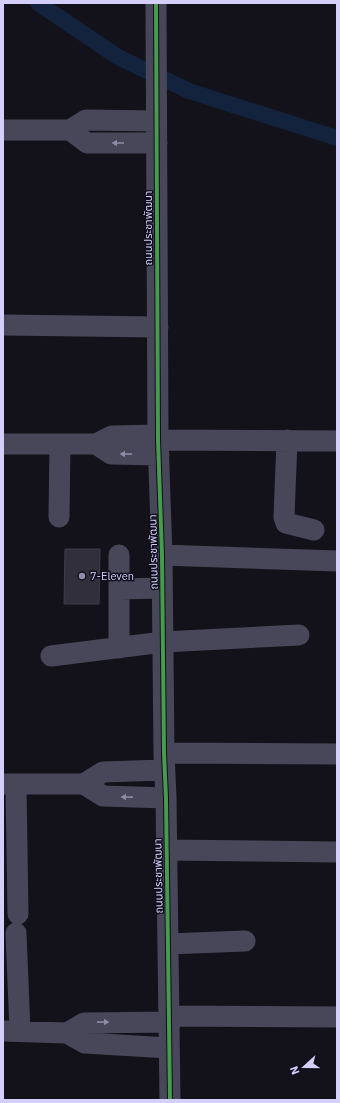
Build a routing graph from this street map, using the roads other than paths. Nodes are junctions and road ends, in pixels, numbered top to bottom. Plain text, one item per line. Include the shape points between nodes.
1 (156, 3) edge
2 (156, 121) junction
3 (3, 130) edge
4 (70, 130) junction
5 (157, 143) junction
6 (3, 325) edge
7 (158, 327) junction
8 (287, 440) junction
9 (337, 441) edge
10 (159, 443) junction
11 (3, 444) edge
12 (60, 444) junction
13 (59, 517) dead end
14 (314, 530) dead end
15 (162, 554) junction
16 (119, 555) dead end
17 (337, 561) edge
18 (162, 588) junction
19 (119, 589) junction
20 (299, 635) dead end
21 (163, 642) junction
22 (119, 648) junction
23 (51, 656) dead end
24 (337, 754) edge
25 (164, 762) junction
26 (9, 784) edge
27 (84, 784) junction
28 (166, 798) junction
29 (167, 850) junction
30 (337, 852) edge
31 (245, 942) dead end
32 (168, 944) junction
33 (337, 1017) edge
34 (170, 1019) junction
35 (12, 1031) edge
36 (66, 1033) junction
37 (169, 1048) junction
38 (170, 1100) edge

1 - 2 street, ถนนประชาพัฒนา
2 - 4 street via 86,120
2 - 5 street, ถนนประชาพัฒนา
3 - 4 street
5 -> 4 street via 87,143
5 - 7 street, ถนนประชาพัฒนา
6 - 7 street
7 - 10 street, ถนนประชาพัฒนา
8 - 9 street
8 - 10 street
8 - 14 street via 284,517 286,523
10 - 12 street via 111,454 96,444
10 - 15 street, ถนนประชาพัฒนา
11 - 12 street
12 - 13 street
15 - 17 street
15 - 18 street, ถนนประชาพัฒนา
16 - 19 street
18 - 19 street
18 - 21 street, ถนนประชาพัฒนา
19 - 22 street
20 - 21 street
21 - 22 street
21 - 25 street, ถนนประชาพัฒนา
22 - 23 street
24 - 25 street
25 - 27 street via 103,772
25 - 28 street, ถนนประชาพัฒนา
26 - 27 street
26 - 35 street via 17,924
28 -> 27 street via 103,796
28 - 29 street, ถนนประชาพัฒนา
29 - 30 street
29 - 32 street, ถนนประชาพัฒนา
31 - 32 street
32 - 34 street, ถนนประชาพัฒนา
33 - 34 street
36 -> 34 street via 84,1022
34 - 37 street, ถนนประชาพัฒนา
35 - 36 street
36 - 37 street via 85,1043
37 - 38 street, ถนนประชาพัฒนา

